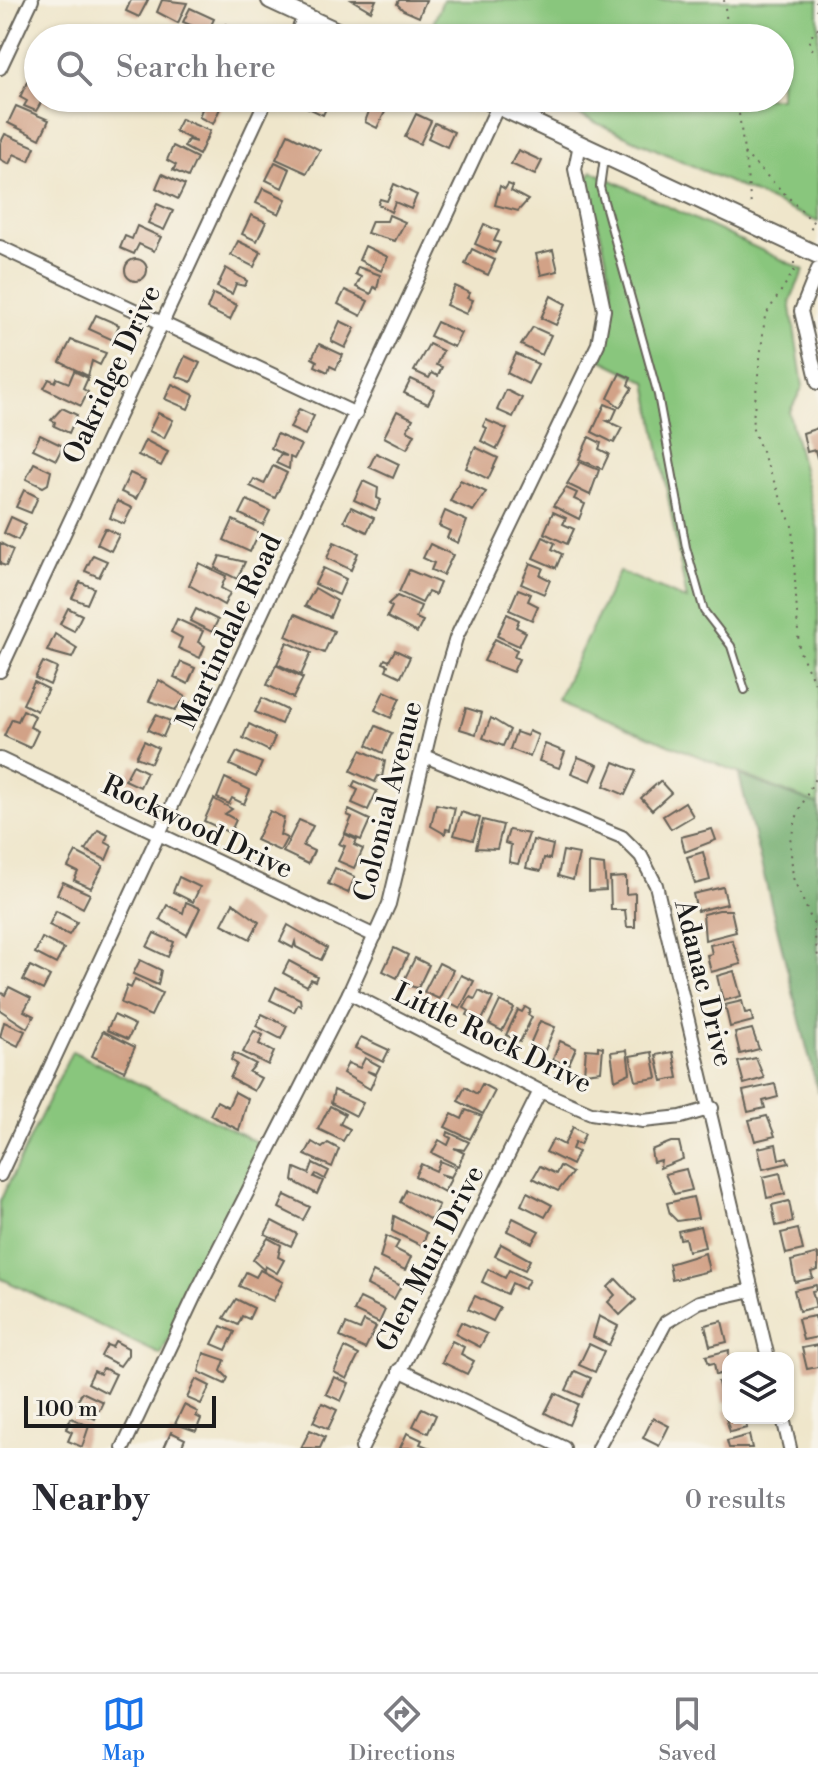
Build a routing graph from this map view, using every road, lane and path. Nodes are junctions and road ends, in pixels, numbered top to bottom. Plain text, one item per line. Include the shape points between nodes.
1 (32, 0) edge
2 (270, 0) edge
3 (313, 0) edge
4 (724, 0) edge
5 (816, 0) edge
6 (818, 15) edge
7 (305, 16) junction
8 (301, 24) edge
9 (322, 24) edge
10 (727, 24) edge
11 (818, 28) edge
12 (818, 53) edge
13 (0, 68) edge
14 (261, 112) edge
15 (495, 112) edge
16 (511, 112) edge
17 (739, 112) edge
18 (580, 144) junction
19 (744, 153) junction
20 (604, 155) junction
21 (751, 205) dead end
22 (808, 234) dead end
23 (0, 247) edge
24 (818, 255) edge
25 (795, 261) dead end
26 (818, 269) edge
27 (164, 324) junction
28 (818, 383) edge
29 (356, 414) junction
30 (0, 671) edge
31 (745, 690) dead end
32 (818, 690) edge
33 (425, 756) junction
34 (0, 759) edge
35 (818, 772) edge
36 (160, 835) junction
37 (375, 936) junction
38 (818, 957) edge
39 (349, 993) junction
40 (540, 1091) junction
41 (712, 1108) junction
42 (0, 1175) edge
43 (752, 1290) junction
44 (767, 1352) edge
45 (399, 1370) junction
46 (784, 1424) edge
47 (123, 1448) edge
48 (362, 1448) edge
49 (564, 1448) edge
50 (598, 1448) edge
51 (790, 1448) edge

1 - 13 street
2 - 7 street
3 - 7 street
4 - 10 path
5 - 6 path
7 - 8 street
7 - 9 street
11 - 12 path via 809,39
14 - 27 street, Oakridge Drive
15 - 29 street, Martindale Road
16 - 18 street
17 - 19 path
18 - 20 street
18 - 33 street, Colonial Avenue via 575,169 602,291 603,326 456,638
19 - 21 path
19 - 22 path via 814,223
20 - 24 street
20 - 31 lane via 600,187 658,395 686,547 704,611 731,646
23 - 27 street
25 - 32 path via 765,316 752,427 792,526 799,650
26 - 28 street via 801,311
27 - 29 street
27 - 30 street, Oakridge Drive
29 - 36 street, Martindale Road
33 - 37 street, Colonial Avenue via 389,904
33 - 41 street, Adanac Drive via 634,846 656,885
34 - 36 street, Rockwood Drive
35 - 38 path via 790,841 793,878 813,923
36 - 37 street, Rockwood Drive
36 - 42 street, Martindale Road
37 - 39 street, Colonial Avenue
39 - 40 street, Little Rock Drive
39 - 47 street, Colonial Avenue
40 - 41 street, Little Rock Drive via 591,1113 643,1121
40 - 45 street, Glen Muir Drive
41 - 43 street, Adanac Drive
43 - 44 street, Adanac Drive
43 - 50 street via 699,1302 666,1322
45 - 48 street, Glen Muir Drive
45 - 49 street
46 - 51 street

